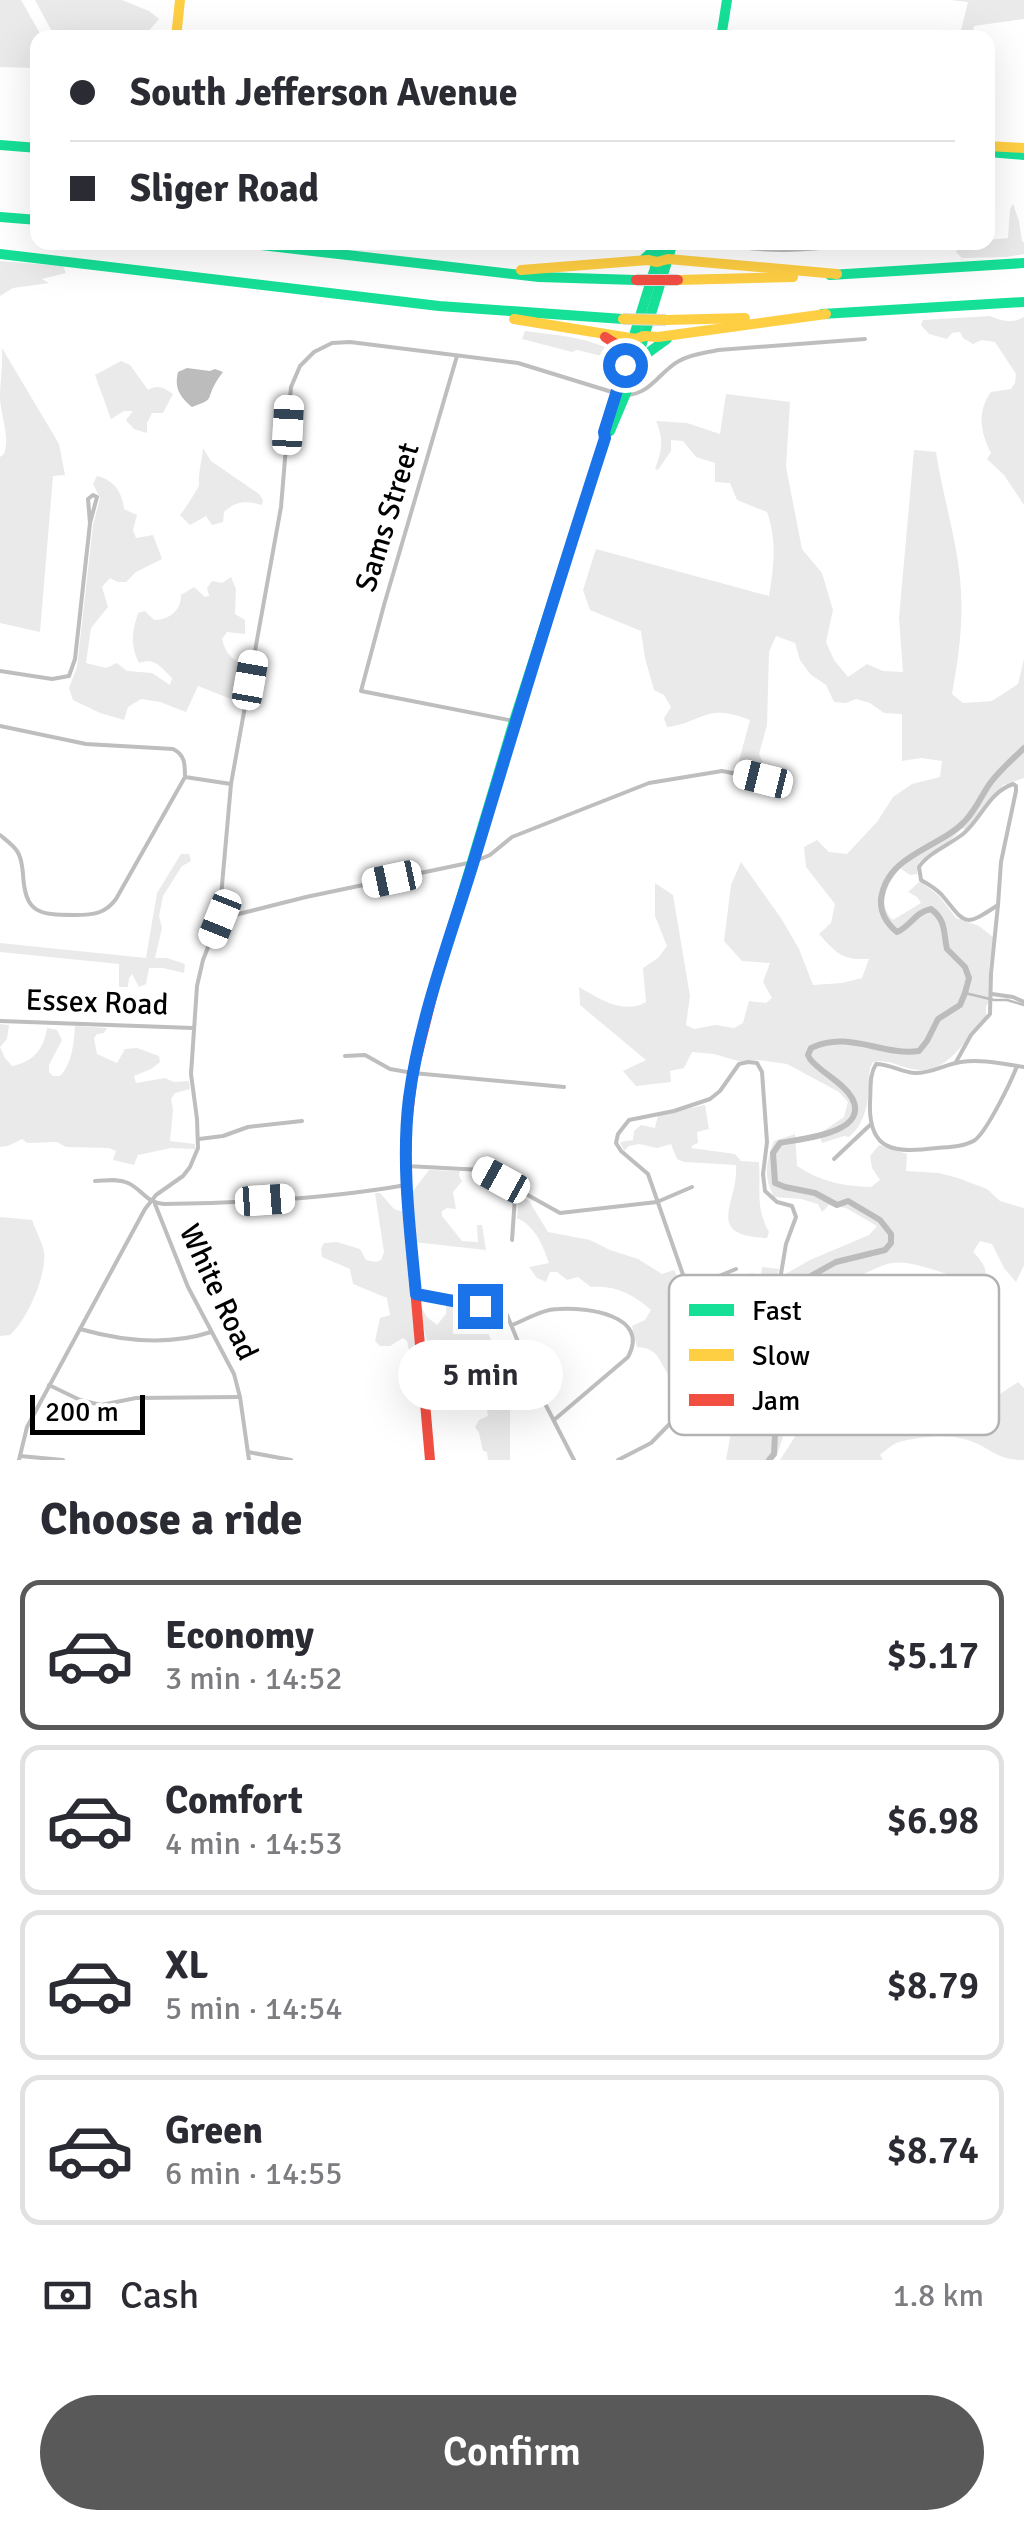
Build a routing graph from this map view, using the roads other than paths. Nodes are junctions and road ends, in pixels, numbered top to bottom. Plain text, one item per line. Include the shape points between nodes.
1 (180, 0) edge
2 (727, 0) edge
3 (177, 30) edge
4 (722, 30) edge
5 (0, 145) edge
6 (30, 147) edge
7 (995, 149) edge
8 (1023, 150) edge
9 (0, 217) edge
10 (30, 219) edge
11 (301, 250) edge
12 (656, 250) edge
13 (663, 250) edge
14 (669, 250) edge
15 (0, 254) edge
16 (638, 262) junction
17 (663, 264) junction
18 (1024, 264) edge
19 (468, 270) junction
20 (837, 274) junction
21 (1024, 302) edge
22 (439, 306) junction
23 (826, 314) junction
24 (590, 332) junction
25 (687, 333) junction
26 (639, 337) junction
27 (865, 340) dead end
28 (457, 355) junction
29 (629, 369) junction
30 (621, 394) junction
31 (90, 524) dead end
32 (0, 671) edge
33 (514, 721) junction
34 (0, 726) edge
35 (185, 777) junction
36 (763, 779) dead end
37 (230, 784) junction
38 (0, 835) edge
39 (474, 862) junction
40 (998, 905) junction
41 (220, 919) junction
42 (992, 994) junction
43 (1024, 1002) edge
44 (0, 1020) edge
45 (192, 1028) junction
46 (345, 1056) dead end
47 (956, 1062) junction
48 (1021, 1067) edge
49 (413, 1072) junction
50 (564, 1087) dead end
51 (302, 1122) dead end
52 (870, 1124) junction
53 (199, 1139) junction
54 (834, 1160) dead end
55 (406, 1166) junction
56 (94, 1182) dead end
57 (406, 1184) junction
58 (692, 1187) dead end
59 (519, 1190) junction
60 (656, 1202) junction
61 (152, 1203) junction
62 (512, 1240) dead end
63 (736, 1269) dead end
64 (683, 1275) edge
65 (722, 1275) edge
66 (781, 1275) edge
67 (416, 1294) junction
68 (512, 1325) junction
69 (80, 1330) junction
70 (211, 1332) junction
71 (48, 1385) junction
72 (240, 1397) junction
73 (554, 1420) junction
74 (669, 1424) edge
75 (248, 1452) junction
76 (638, 1452) junction
77 (20, 1458) edge
78 (63, 1460) edge
79 (249, 1460) edge
80 (291, 1460) edge
81 (430, 1460) edge
82 (574, 1460) edge
83 (618, 1460) edge
84 (642, 1460) edge

1 - 3 main road
2 - 4 main road
5 - 6 main road
7 - 8 main road
9 - 10 main road
11 - 19 main road
12 - 16 main road
13 - 17 main road
14 - 17 main road
15 - 22 main road
16 - 17 main road
16 - 19 main road
17 - 20 main road
17 - 26 main road
17 - 26 main road via 638,323
18 - 20 main road
19 - 20 main road, bridge via 636,280
21 - 23 main road
22 - 23 main road, bridge via 623,320
22 - 24 main road
23 - 25 main road
24 - 26 main road
24 - 29 main road via 616,344
25 - 26 main road
25 - 29 main road via 660,342
26 - 29 main road
27 - 30 street via 701,353 677,362 640,394
28 - 30 street via 518,363
28 - 33 street, Sams Street via 361,692
28 - 37 street via 340,342 300,366 291,387 281,507
29 - 30 main road
30 - 33 main road
31 - 32 street via 69,676
33 - 39 main road
34 - 35 street via 86,744 173,749 184,758
35 - 37 street
35 - 38 street via 110,908 97,914 36,910 25,896 17,850
36 - 39 street via 722,771 649,783 512,837
37 - 41 street
39 - 41 street
39 - 49 main road
40 - 40 street via 973,920 961,918 921,880 919,867 966,832 1012,784
40 - 42 street
41 - 45 street via 200,972
42 - 43 street
42 - 47 street via 990,1014
44 - 45 street, Essex Road
45 - 53 street
46 - 49 street via 365,1055
47 - 48 street
47 - 52 street via 921,1073 876,1064
48 - 52 street via 982,1133 964,1145 900,1150 881,1142
49 - 50 street
49 - 55 main road
51 - 53 street
52 - 54 street
53 - 61 street via 190,1167
55 - 57 main road
55 - 59 street via 475,1168
56 - 61 street via 128,1183
57 - 61 street via 293,1198
57 - 67 main road
58 - 60 street
59 - 60 street via 560,1213
59 - 62 street
60 - 64 street
60 - 66 street via 648,1174 616,1143 622,1127 710,1099 739,1064 757,1063 767,1142 765,1192 792,1206 796,1217
61 - 69 street
61 - 70 street, White Road
63 - 65 street
67 - 68 street via 498,1310
67 - 81 main road
68 - 73 street
68 - 73 street via 561,1308 611,1315 630,1330 628,1357
69 - 70 street via 140,1340
69 - 71 street
70 - 72 street, White Road
71 - 72 street via 101,1405
71 - 77 street
72 - 75 street, White Road
73 - 82 street
74 - 76 street
75 - 79 street, White Road
75 - 80 street
76 - 83 street
76 - 84 street
77 - 78 street

